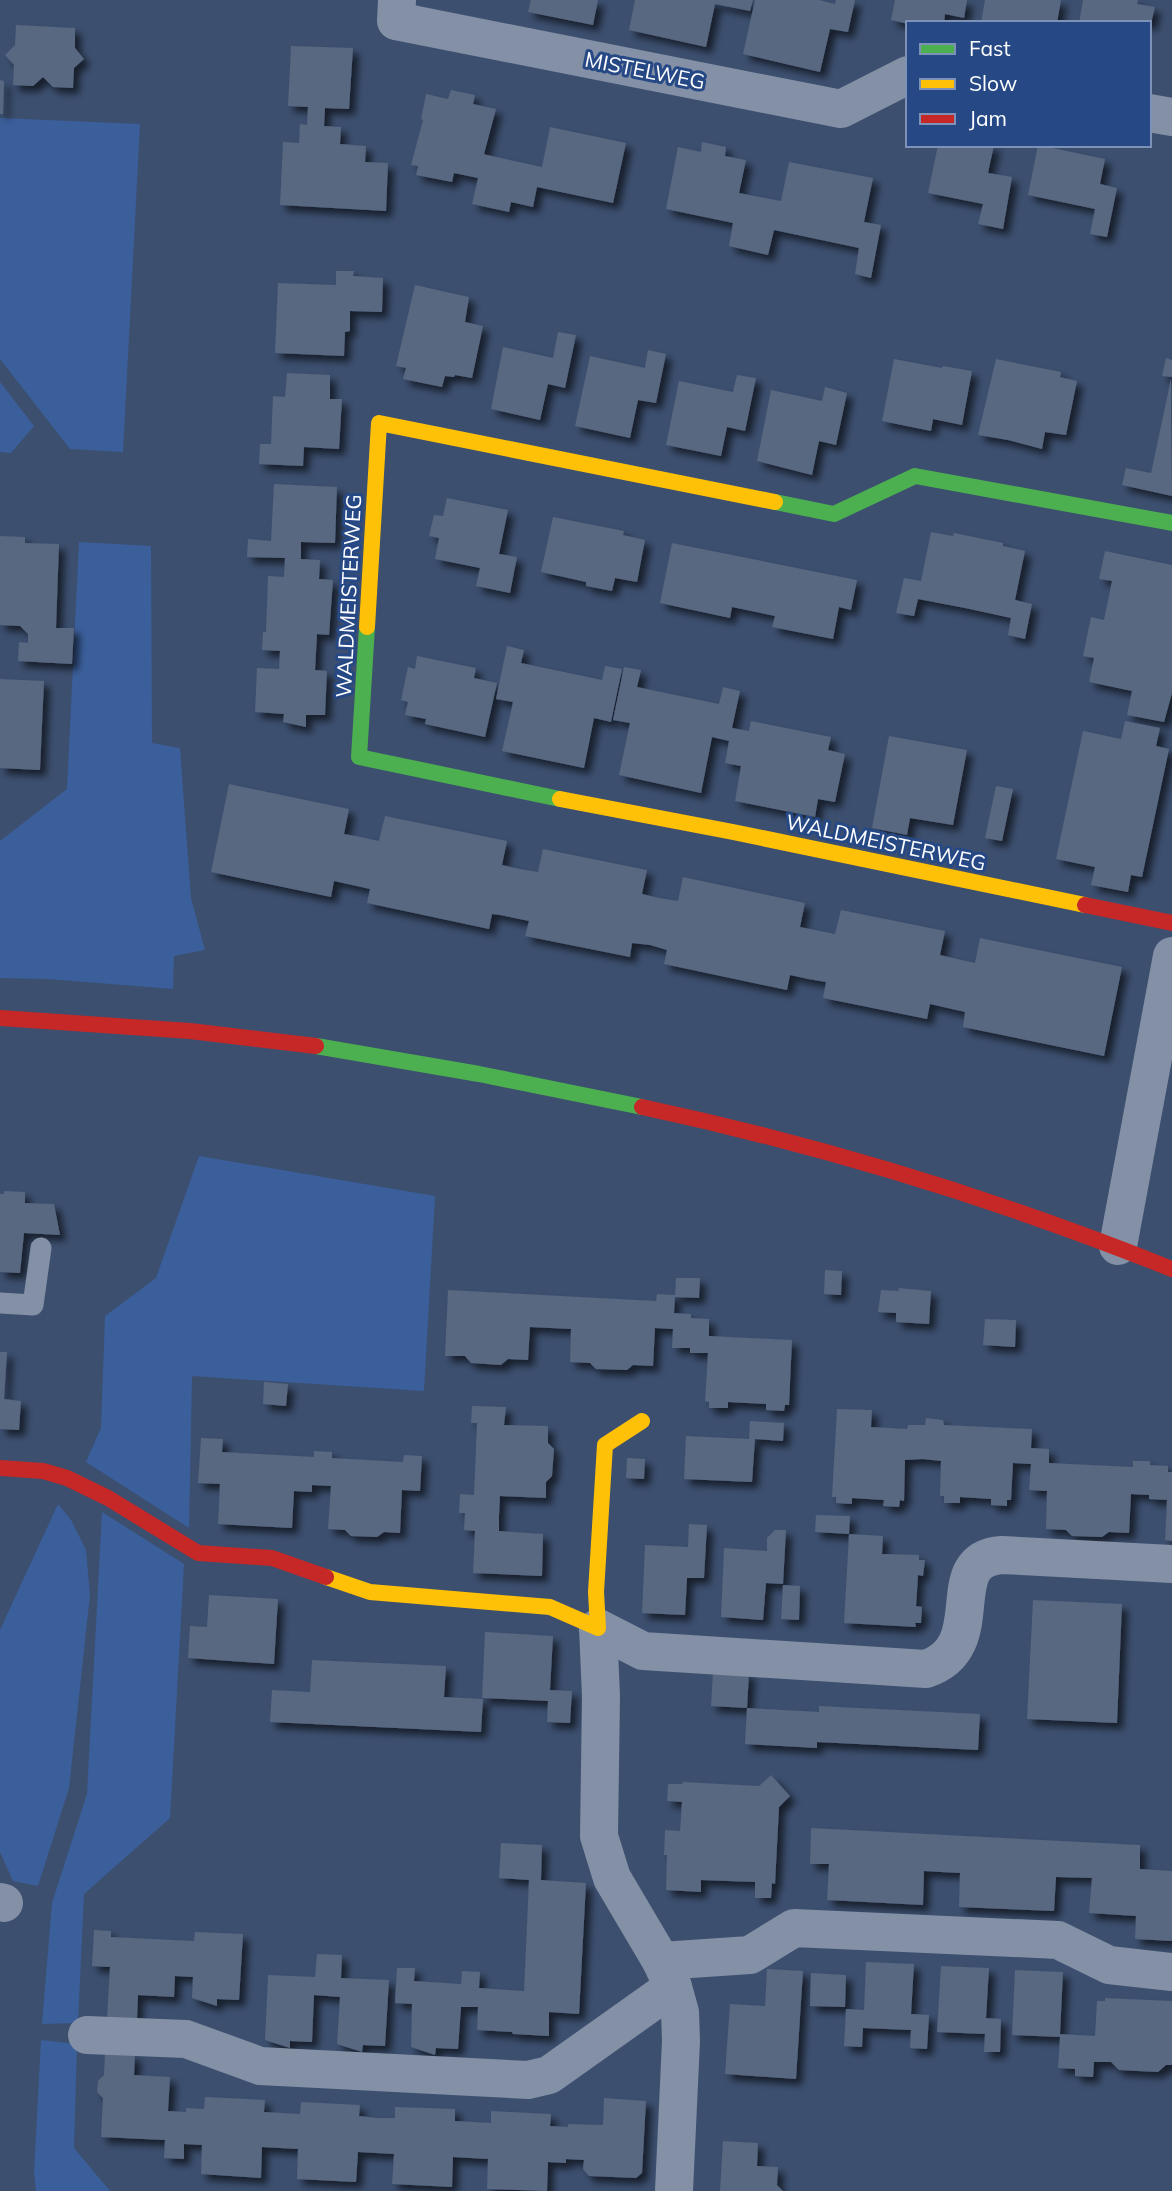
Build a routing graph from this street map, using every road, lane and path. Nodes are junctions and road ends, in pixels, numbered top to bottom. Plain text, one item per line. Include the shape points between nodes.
1 (397, 0) edge
2 (906, 76) edge
3 (1151, 113) edge
4 (1172, 117) edge
5 (1172, 523) edge
6 (1172, 923) edge
7 (1172, 956) edge
8 (0, 1018) edge
9 (1118, 1247) junction
10 (41, 1248) dead end
11 (1172, 1269) edge
12 (0, 1303) edge
13 (642, 1422) dead end
14 (0, 1468) edge
15 (1172, 1563) edge
16 (598, 1628) junction
17 (1172, 1972) edge
18 (667, 1974) junction
19 (87, 2035) dead end
20 (674, 2191) edge

1 - 2 street, MISTELWEG via 396,21 841,109
3 - 4 street
5 - 6 street, WALDMEISTERWEG via 915,476 834,514 379,423 359,757
7 - 9 street
8 - 9 street via 218,1033 338,1049 623,1101 894,1170
9 - 11 street
10 - 12 lane via 33,1305
13 - 16 street via 605,1445
14 - 16 street via 52,1473 85,1486 198,1553 272,1558 370,1592 550,1607
15 - 16 street via 985,1558 972,1569 968,1580 956,1647 943,1662 926,1669 643,1651
16 - 18 street via 598,1836 612,1878
17 - 18 street via 1109,1965 1058,1940 794,1928 750,1955
18 - 19 street via 549,2075 528,2080 260,2066 186,2039
18 - 20 street via 680,2012 681,2033

